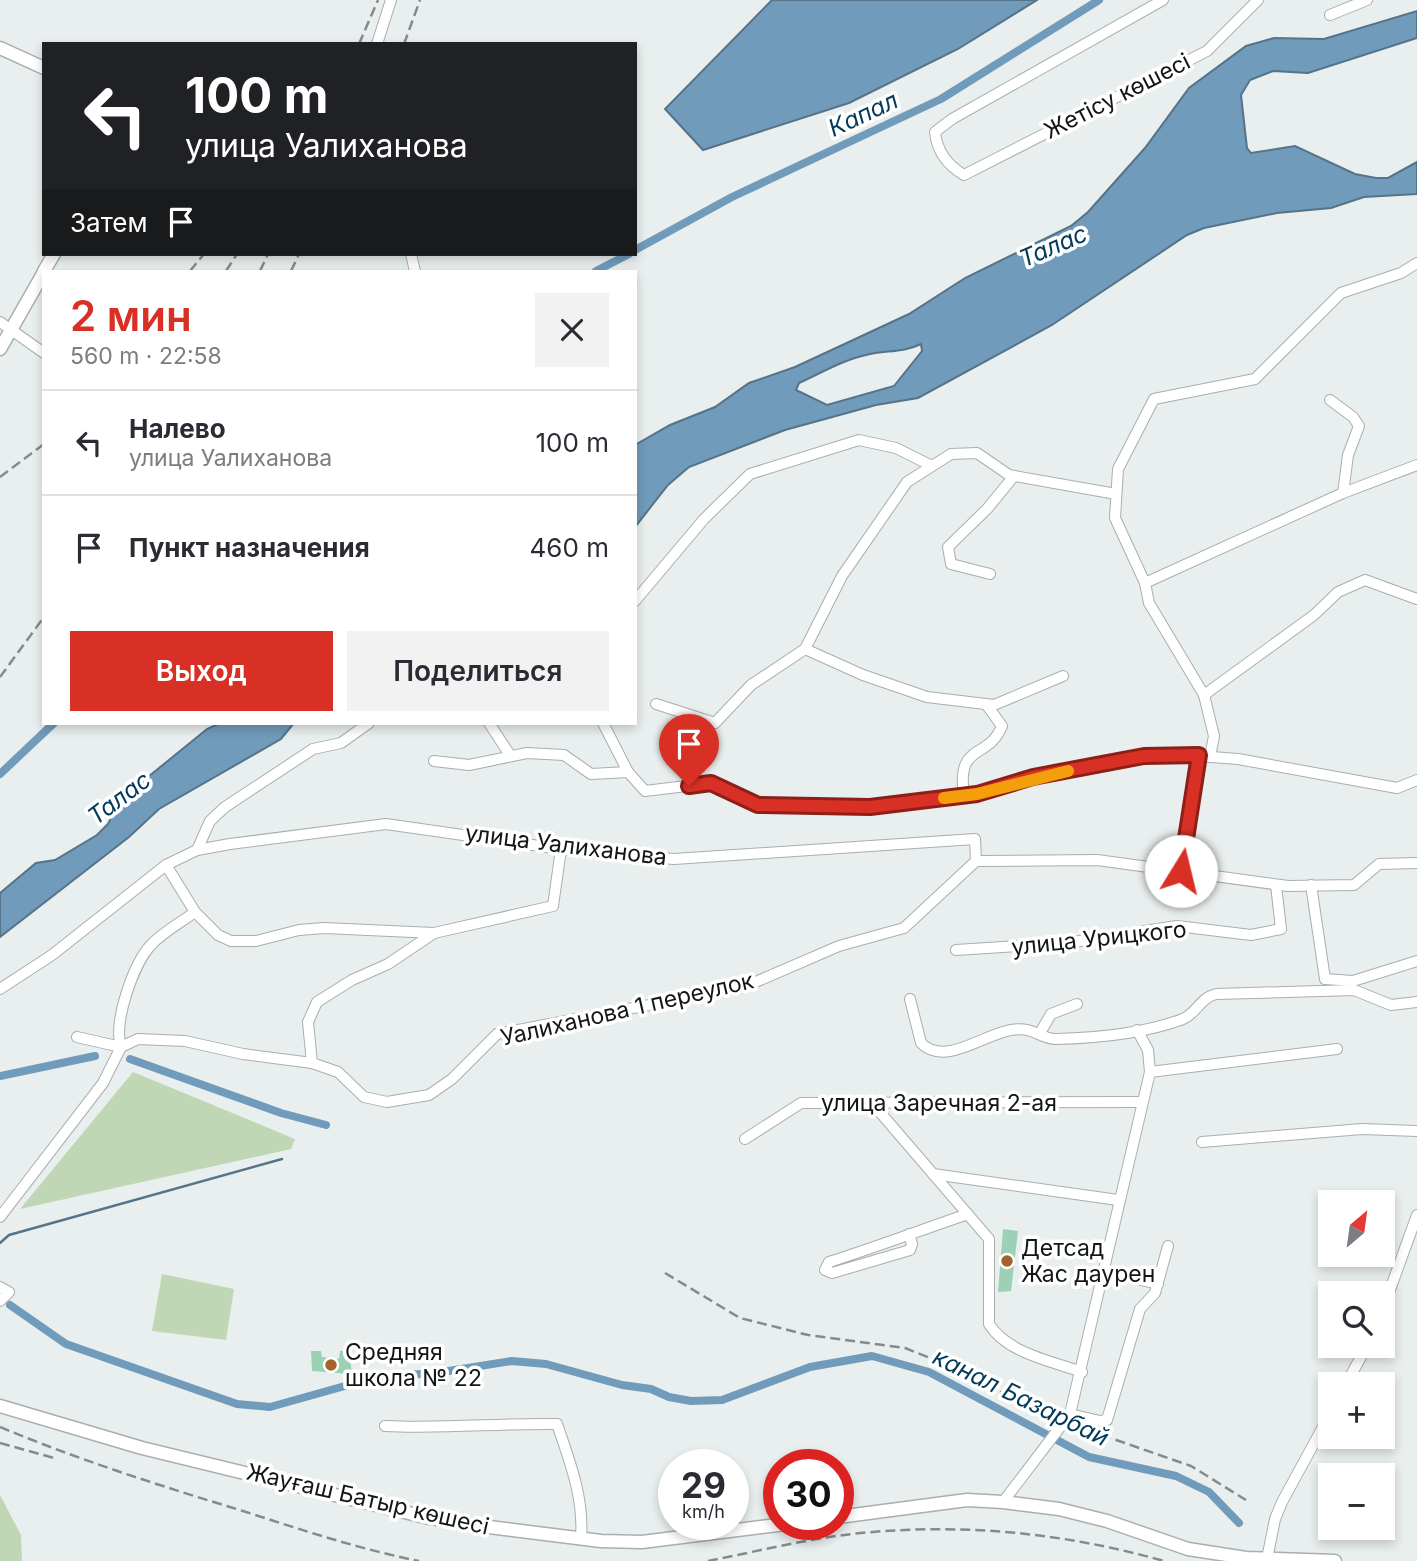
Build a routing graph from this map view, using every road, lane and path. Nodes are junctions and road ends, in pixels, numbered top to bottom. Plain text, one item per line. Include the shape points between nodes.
1 (391, 0) edge
2 (1163, 0) edge
3 (1258, 0) edge
4 (1367, 0) edge
5 (1330, 15) dead end
6 (378, 42) edge
7 (0, 48) edge
8 (24, 58) junction
9 (42, 67) edge
10 (42, 77) edge
11 (1417, 263) edge
12 (42, 275) edge
13 (0, 322) edge
14 (10, 331) junction
15 (0, 349) edge
16 (42, 352) edge
17 (1330, 400) dead end
18 (1417, 465) edge
19 (933, 466) junction
20 (1013, 476) junction
21 (1343, 493) junction
22 (1116, 494) junction
23 (990, 574) dead end
24 (1145, 583) junction
25 (1417, 598) edge
26 (637, 599) edge
27 (805, 649) junction
28 (1063, 676) dead end
29 (1204, 695) junction
30 (656, 704) dead end
31 (986, 704) junction
32 (366, 725) edge
33 (490, 725) edge
34 (604, 725) edge
35 (510, 755) junction
36 (1204, 756) junction
37 (434, 761) dead end
38 (628, 772) junction
39 (1417, 780) edge
40 (964, 796) junction
41 (561, 849) junction
42 (197, 850) junction
43 (976, 861) junction
44 (1417, 863) edge
45 (166, 866) junction
46 (1181, 871) junction
47 (1276, 885) junction
48 (1311, 885) junction
49 (195, 912) junction
50 (434, 933) junction
51 (956, 950) dead end
52 (1417, 961) edge
53 (0, 989) edge
54 (910, 999) dead end
55 (1417, 1002) edge
56 (1077, 1004) dead end
57 (1137, 1031) junction
58 (1040, 1033) junction
59 (77, 1037) dead end
60 (121, 1048) junction
61 (1337, 1049) dead end
62 (312, 1063) junction
63 (1150, 1072) junction
64 (872, 1102) junction
65 (1142, 1102) junction
66 (1417, 1131) edge
67 (745, 1139) dead end
68 (1202, 1142) dead end
69 (933, 1174) junction
70 (1118, 1200) junction
71 (968, 1214) junction
72 (1417, 1215) edge
73 (0, 1217) edge
74 (909, 1234) junction
75 (1168, 1246) dead end
76 (876, 1247) junction
77 (879, 1260) junction
78 (1102, 1271) junction
79 (1393, 1281) edge
80 (1158, 1284) junction
81 (0, 1287) edge
82 (0, 1301) edge
83 (1082, 1372) junction
84 (0, 1406) edge
85 (1070, 1414) junction
86 (385, 1426) dead end
87 (1318, 1436) edge
88 (1003, 1502) junction
89 (854, 1515) edge
90 (763, 1527) edge
91 (580, 1538) junction
92 (1267, 1559) junction
93 (1293, 1560) edge
94 (1335, 1561) edge

1 - 6 street
2 - 3 street, Жетісу көшесі via 935,132 936,146 945,160 964,175 1207,51
4 - 5 street
7 - 8 main road
8 - 9 main road
8 - 10 main road
11 - 22 street via 1341,293 1255,379 1154,399 1118,470
12 - 14 main road
13 - 14 street
14 - 15 main road
14 - 16 street
17 - 21 street via 1359,426 1348,455
18 - 21 street
19 - 20 street via 951,454 977,453
19 - 26 street via 895,448 859,440 750,474 704,519
19 - 27 street via 907,482 842,576
20 - 22 street
20 - 23 street via 948,547 951,564
21 - 24 street
22 - 24 street via 1115,518
24 - 29 street via 1149,603
25 - 29 street via 1365,580 1338,592 1314,615
27 - 30 street via 751,685 715,723
27 - 31 street via 927,697
28 - 31 street via 994,705
29 - 36 street via 1214,736
31 - 40 street via 1002,726 997,738 968,757 961,775
32 - 42 street via 341,743 313,749 225,807 210,821
33 - 35 street
34 - 38 street
35 - 37 street via 469,765
35 - 38 street via 564,755 591,774
36 - 39 street via 1396,788
36 - 40 street via 1144,756 1033,777
36 - 46 street
38 - 40 street via 645,791 711,783 758,805 870,807
41 - 42 street, улица Уалиханова via 386,824
41 - 43 street, улица Уалиханова via 674,859 975,839
41 - 50 street via 553,906
42 - 45 street, улица Уалиханова
43 - 46 street via 1097,860
43 - 62 street, Уалиханова 1 переулок via 904,928 839,946 744,987 497,1034 429,1095 387,1102 364,1097 338,1072
44 - 48 street via 1379,864 1354,885
45 - 49 street
45 - 53 street, улица Уалиханова via 52,955
46 - 47 street
47 - 48 street
47 - 51 street, улица Урицкого via 1281,929 1251,935 1177,926 1068,943
48 - 52 street via 1325,979 1353,981
49 - 50 street via 218,935 243,942 324,928
49 - 60 street via 155,942 141,960 121,1019
50 - 62 street via 317,1002 308,1022
54 - 58 street via 921,1043 931,1051 963,1048 1010,1030
55 - 57 street via 1391,1005 1354,990 1216,994 1207,996 1183,1019
56 - 58 street via 1051,1014
57 - 58 street via 1054,1039
57 - 63 street via 1148,1050
59 - 60 street
60 - 62 street, Уалиханова 1 переулок via 155,1038
60 - 73 street via 103,1083
61 - 63 street
63 - 65 street
64 - 65 street, улица Заречная 2-ая
64 - 67 street, улица Заречная 2-ая via 801,1103
64 - 69 street
65 - 70 street
66 - 68 street via 1362,1129
69 - 70 street
69 - 71 street
70 - 78 street
71 - 74 street
71 - 83 street via 991,1247 989,1324 994,1332 1016,1348
72 - 79 street
74 - 76 street
74 - 77 street via 910,1250
75 - 80 street
76 - 77 street
76 - 77 street via 830,1262 825,1270 832,1273
78 - 80 street
78 - 83 street
80 - 85 street via 1156,1293 1140,1309 1107,1420
81 - 82 street via 9,1292
83 - 85 street
84 - 91 main road, Жауғаш Батыр көшесі via 142,1448 425,1517
85 - 88 street
86 - 91 street via 557,1424 576,1481 583,1517
87 - 92 street via 1282,1502
88 - 89 main road via 967,1500
88 - 92 main road via 1107,1521 1188,1549
90 - 91 main road, Жауғаш Батыр көшесі via 642,1542
92 - 93 main road
93 - 94 main road

